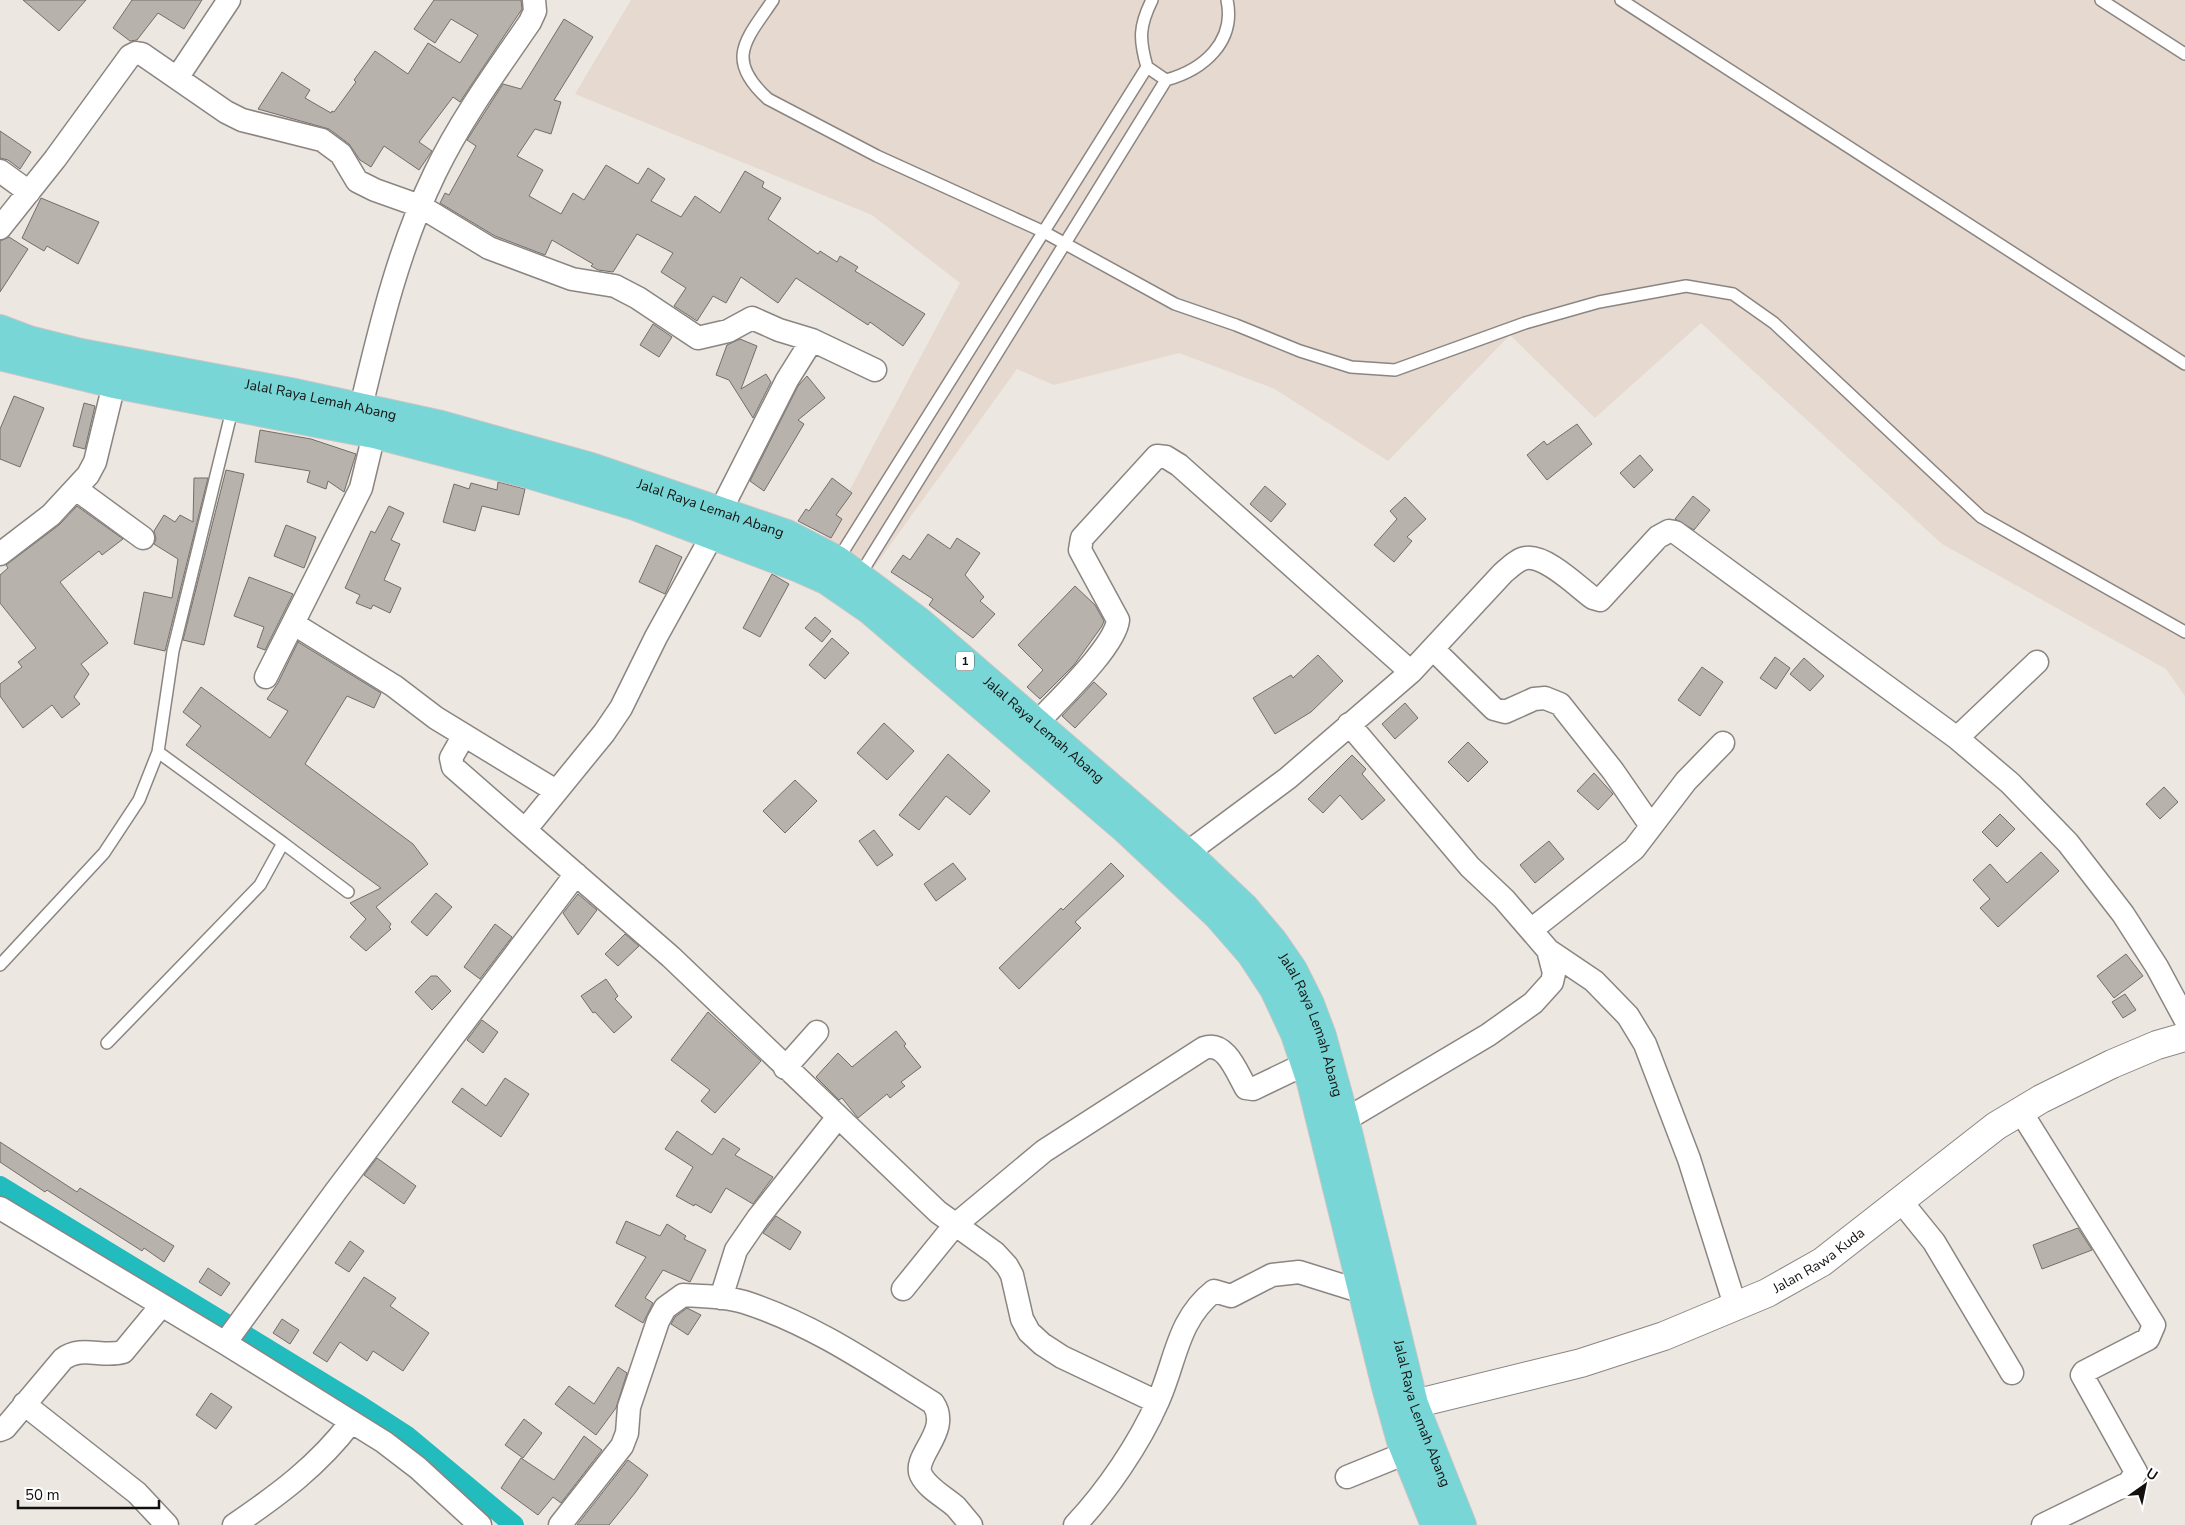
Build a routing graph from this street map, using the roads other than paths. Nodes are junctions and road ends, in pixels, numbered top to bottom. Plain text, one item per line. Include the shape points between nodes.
1 (229, 0) edge
2 (534, 0) edge
3 (773, 0) edge
4 (1152, 0) edge
5 (1227, 0) edge
6 (1621, 0) edge
7 (2101, 0) edge
8 (2185, 54) edge
9 (1147, 67) junction
10 (177, 78) junction
11 (1166, 80) junction
12 (0, 171) edge
13 (29, 192) junction
14 (420, 206) junction
15 (0, 228) edge
16 (1042, 231) junction
17 (1064, 244) junction
18 (0, 329) edge
19 (812, 340) junction
20 (0, 356) edge
21 (2185, 364) edge
22 (875, 370) dead end
23 (114, 384) junction
24 (233, 406) junction
25 (360, 407) junction
26 (374, 434) junction
27 (76, 489) junction
28 (717, 522) junction
29 (143, 538) dead end
30 (0, 554) edge
31 (842, 577) junction
32 (294, 624) junction
33 (2185, 632) edge
34 (1433, 649) junction
35 (2037, 662) dead end
36 (1412, 672) junction
37 (266, 677) dead end
38 (1037, 723) junction
39 (1349, 724) junction
40 (464, 735) junction
41 (1957, 738) junction
42 (1723, 743) dead end
43 (158, 752) junction
44 (556, 791) junction
45 (1651, 826) junction
46 (525, 830) junction
47 (283, 843) junction
48 (1187, 853) junction
49 (576, 874) junction
50 (348, 892) dead end
51 (1531, 930) junction
52 (1548, 950) junction
53 (0, 965) edge
54 (2185, 1019) edge
55 (817, 1032) dead end
56 (2185, 1037) edge
57 (107, 1043) dead end
58 (1305, 1064) junction
59 (785, 1068) junction
60 (2021, 1112) junction
61 (838, 1117) junction
62 (1344, 1120) junction
63 (1900, 1200) junction
64 (0, 1208) edge
65 (954, 1226) junction
66 (903, 1289) dead end
67 (1363, 1292) junction
68 (721, 1298) junction
69 (1735, 1305) junction
70 (161, 1306) junction
71 (227, 1339) junction
72 (2012, 1373) dead end
73 (1158, 1402) junction
74 (24, 1404) junction
75 (1414, 1404) junction
76 (351, 1422) junction
77 (0, 1430) edge
78 (1406, 1453) junction
79 (1347, 1477) dead end
80 (1442, 1522) edge
81 (167, 1525) edge
82 (234, 1525) edge
83 (480, 1525) edge
84 (560, 1525) edge
85 (971, 1525) edge
86 (1075, 1525) edge
87 (2043, 1525) edge

1 - 10 street
2 - 14 street via 535,12 530,22 458,132
3 - 16 lane via 744,43 742,59 747,76 768,99 877,156
4 - 9 lane via 1142,20 1140,44
5 - 11 lane via 1228,23 1213,55 1200,67
6 - 21 lane
7 - 8 lane
9 - 11 lane
9 - 16 lane
10 - 13 street via 142,54 130,56
10 - 14 street via 242,120 322,140 341,154 357,181
11 - 17 lane
12 - 13 street
13 - 15 street
14 - 19 street via 489,248 572,280 615,286 698,338 728,331 752,318
14 - 25 street via 385,310
16 - 17 lane
16 - 31 lane
17 - 31 lane
17 - 33 lane via 1175,304 1351,367 1395,370 1525,323 1599,302 1686,286 1733,294 1774,322 1982,517
18 - 25 highway, Jalal Raya Lemah Abang / 1 via 81,354
19 - 22 street
19 - 28 street via 787,380
20 - 23 highway, Jalal Raya Lemah Abang / 1
23 - 24 highway, Jalal Raya Lemah Abang / 1
23 - 27 street via 96,462
24 - 26 highway, Jalal Raya Lemah Abang / 1
24 - 43 lane via 173,651
25 - 28 highway, Jalal Raya Lemah Abang / 1 via 591,467
26 - 28 highway, Jalal Raya Lemah Abang / 1 via 632,505
26 - 32 street via 361,488 318,569
27 - 29 street
27 - 30 street via 50,515
28 - 31 highway, Jalal Raya Lemah Abang / 1
28 - 44 street via 621,708
31 - 38 highway, Jalal Raya Lemah Abang / 1 via 920,622
31 - 58 highway, Jalal Raya Lemah Abang / 1 via 907,640 1124,828 1217,915 1251,954 1274,989
32 - 37 street
32 - 40 street via 394,686
34 - 36 street
34 - 41 street via 1517,562 1526,558 1546,562 1600,600 1658,537 1675,532
34 - 45 street via 1494,709 1505,712 1545,698 1560,704
35 - 41 street
36 - 38 street via 1179,465 1157,456 1082,538 1080,550 1118,620 1117,629 1096,658
36 - 39 street
38 - 48 highway, Jalal Raya Lemah Abang / 1
39 - 48 street via 1288,778
39 - 51 street via 1470,867
40 - 44 street
40 - 46 street via 451,758 453,767
41 - 54 street via 2010,783 2068,843 2123,914
42 - 45 street via 1686,781
43 - 47 lane
43 - 53 lane via 139,800 104,853
44 - 46 street
45 - 51 street via 1634,849
46 - 49 street
47 - 50 lane
47 - 57 lane via 260,885
48 - 62 highway, Jalal Raya Lemah Abang / 1 via 1245,908 1293,970 1322,1036
49 - 59 street via 671,957
49 - 71 street
51 - 52 street
52 - 62 street via 1554,976 1533,1003 1456,1054
52 - 69 street via 1594,981 1628,1016 1642,1037 1689,1159
55 - 59 street
56 - 60 street, Jalan Rawa Kuda via 2112,1064
58 - 65 street via 1253,1089 1246,1088 1224,1051 1216,1047 1204,1048 1044,1151
58 - 67 highway, Jalal Raya Lemah Abang / 1
59 - 61 street
60 - 63 street, Jalan Rawa Kuda via 1982,1137
60 - 87 street via 2154,1325 2148,1339 2082,1375 2136,1472 2134,1478
61 - 65 street
61 - 68 street via 736,1250
62 - 75 highway, Jalal Raya Lemah Abang / 1
63 - 69 street, Jalan Rawa Kuda via 1822,1262 1798,1277
63 - 72 street via 1934,1242
64 - 70 street
65 - 66 street
65 - 73 street via 995,1253 1007,1266 1022,1319 1029,1332 1042,1344 1062,1357
67 - 73 street via 1300,1272 1272,1275 1231,1296 1214,1291 1202,1300 1180,1334
67 - 78 highway, Jalal Raya Lemah Abang / 1
68 - 84 street via 683,1295 665,1308 630,1407 622,1446
68 - 85 street via 744,1302 824,1335 933,1403 939,1411 939,1421 922,1463 921,1474
69 - 75 street, Jalan Rawa Kuda via 1664,1336 1581,1363
70 - 71 street
70 - 74 street via 123,1352 72,1352 62,1359
71 - 76 street
73 - 86 street via 1110,1483
74 - 77 street
74 - 81 street via 137,1494
75 - 80 highway, Jalal Raya Lemah Abang / 1
76 - 82 street via 285,1490
76 - 83 street via 418,1468
78 - 79 street
78 - 80 highway, Jalal Raya Lemah Abang / 1

